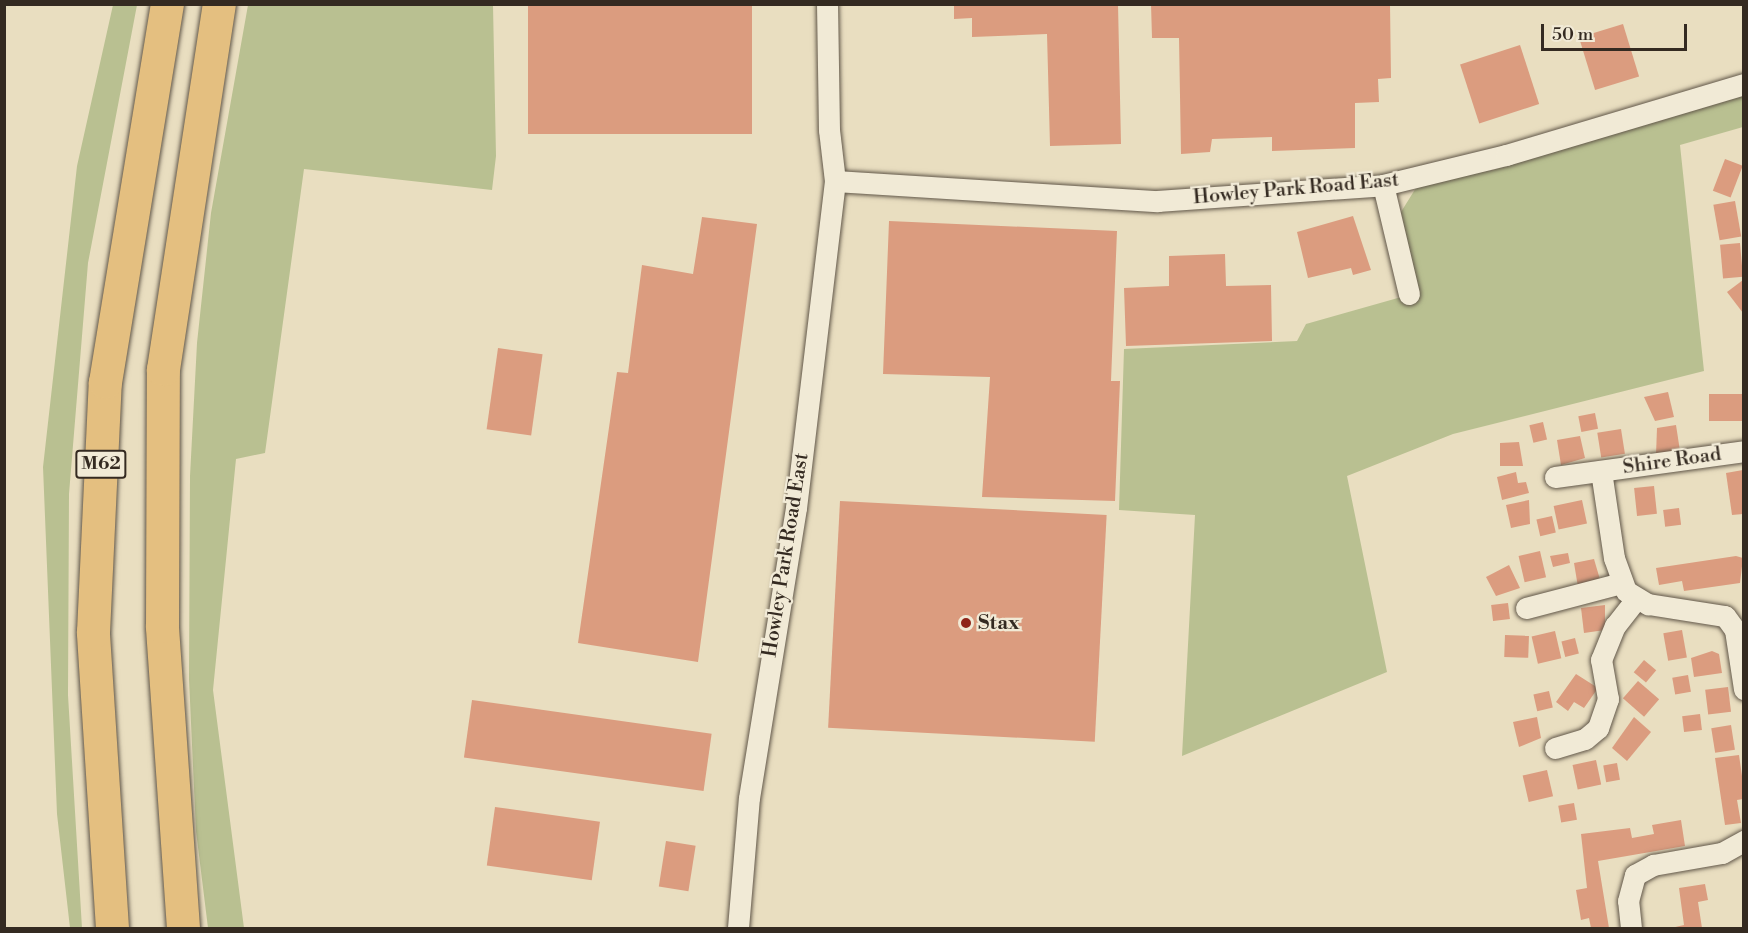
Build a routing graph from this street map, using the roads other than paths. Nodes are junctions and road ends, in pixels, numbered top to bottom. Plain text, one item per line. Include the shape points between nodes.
1 (167, 4) edge
2 (219, 4) edge
3 (827, 4) edge
4 (1743, 84) edge
5 (835, 181) junction
6 (1383, 184) junction
7 (1409, 294) dead end
8 (1743, 451) edge
9 (1601, 471) junction
10 (1555, 477) dead end
11 (1621, 583) junction
12 (1635, 600) junction
13 (1526, 608) dead end
14 (1743, 689) edge
15 (1555, 748) dead end
16 (1743, 842) edge
17 (1631, 926) edge
18 (112, 928) edge
19 (183, 928) edge
20 (738, 928) edge

1 - 18 highway, M62 via 105,382 93,632
2 - 19 highway via 164,369 162,626
3 - 5 street, Howley Park Road East via 829,130
4 - 6 street, Howley Park Road East via 1506,155
5 - 6 street, Howley Park Road East via 1157,201
5 - 20 street, Howley Park Road East via 796,508 749,798
6 - 7 street
8 - 9 street, Shire Road
9 - 10 street, Shire Road
9 - 11 street, Shire Road
11 - 12 street, Shire Road
11 - 13 street
12 - 14 street via 1725,616 1735,630
12 - 15 street via 1615,626 1601,660 1608,699 1602,721 1585,739
16 - 17 street via 1722,853 1671,861 1635,875 1628,901

